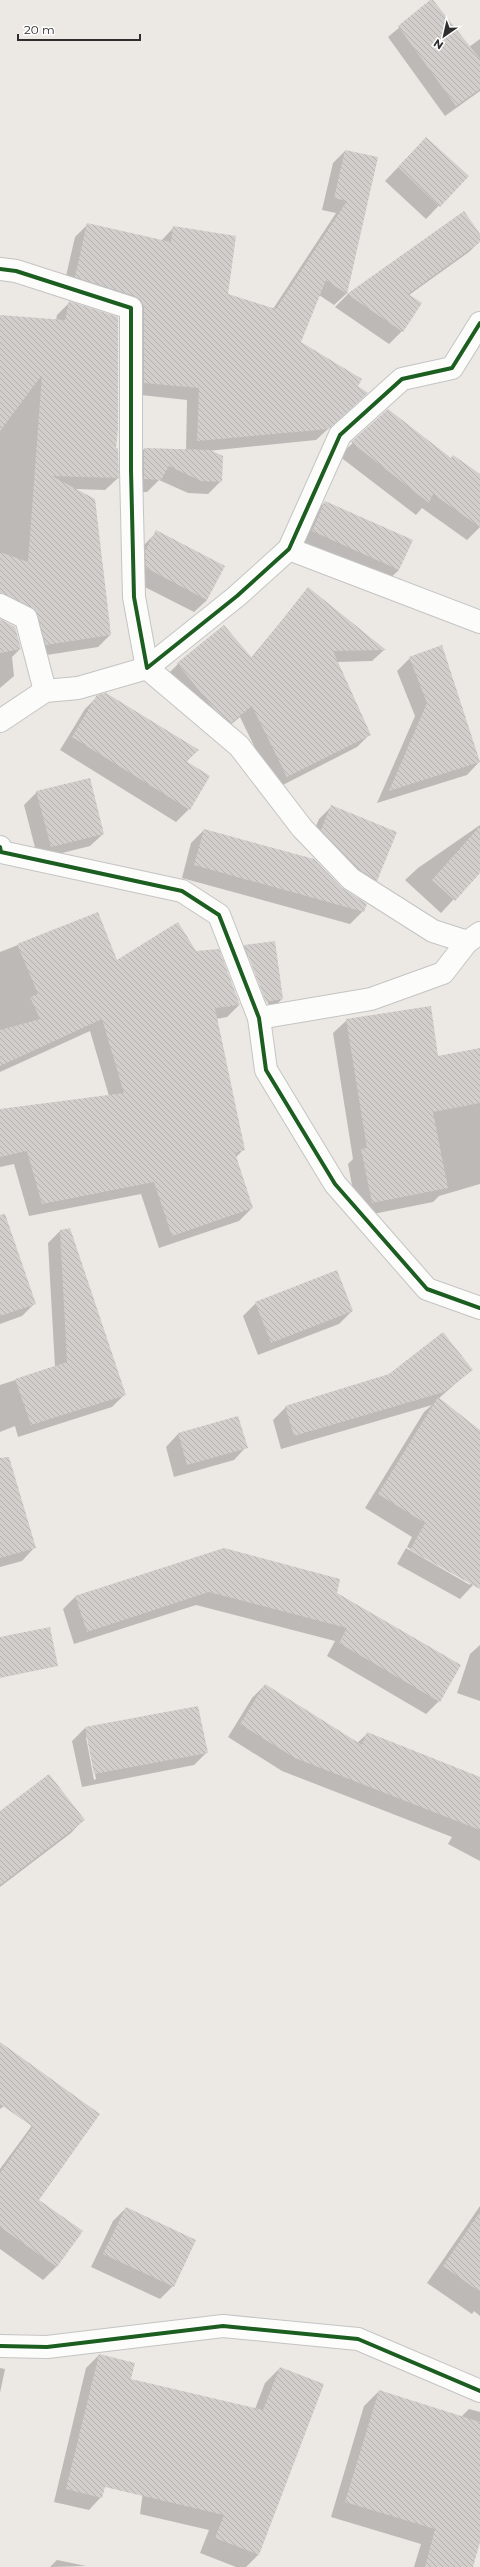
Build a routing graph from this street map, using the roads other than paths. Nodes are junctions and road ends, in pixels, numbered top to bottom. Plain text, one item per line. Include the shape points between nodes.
1 (0, 269) edge
2 (480, 323) edge
3 (289, 549) junction
4 (0, 605) edge
5 (480, 622) edge
6 (147, 668) junction
7 (45, 692) junction
8 (0, 721) edge
9 (0, 847) edge
10 (474, 938) edge
11 (259, 1018) junction
12 (480, 1308) edge
13 (0, 2346) edge
14 (480, 2391) edge

1 - 6 street via 16,271 131,308 134,597
2 - 3 street via 452,368 402,379 340,435
3 - 5 street
3 - 6 street via 237,596
4 - 7 street via 26,618
6 - 7 street via 78,688
6 - 10 street via 239,746 302,828 351,879 433,931
7 - 8 street
9 - 11 street via 1,852 182,891 219,915
10 - 11 street via 443,973 378,997
11 - 12 street via 266,1070 335,1184 428,1289
13 - 14 street via 47,2347 223,2326 358,2339

